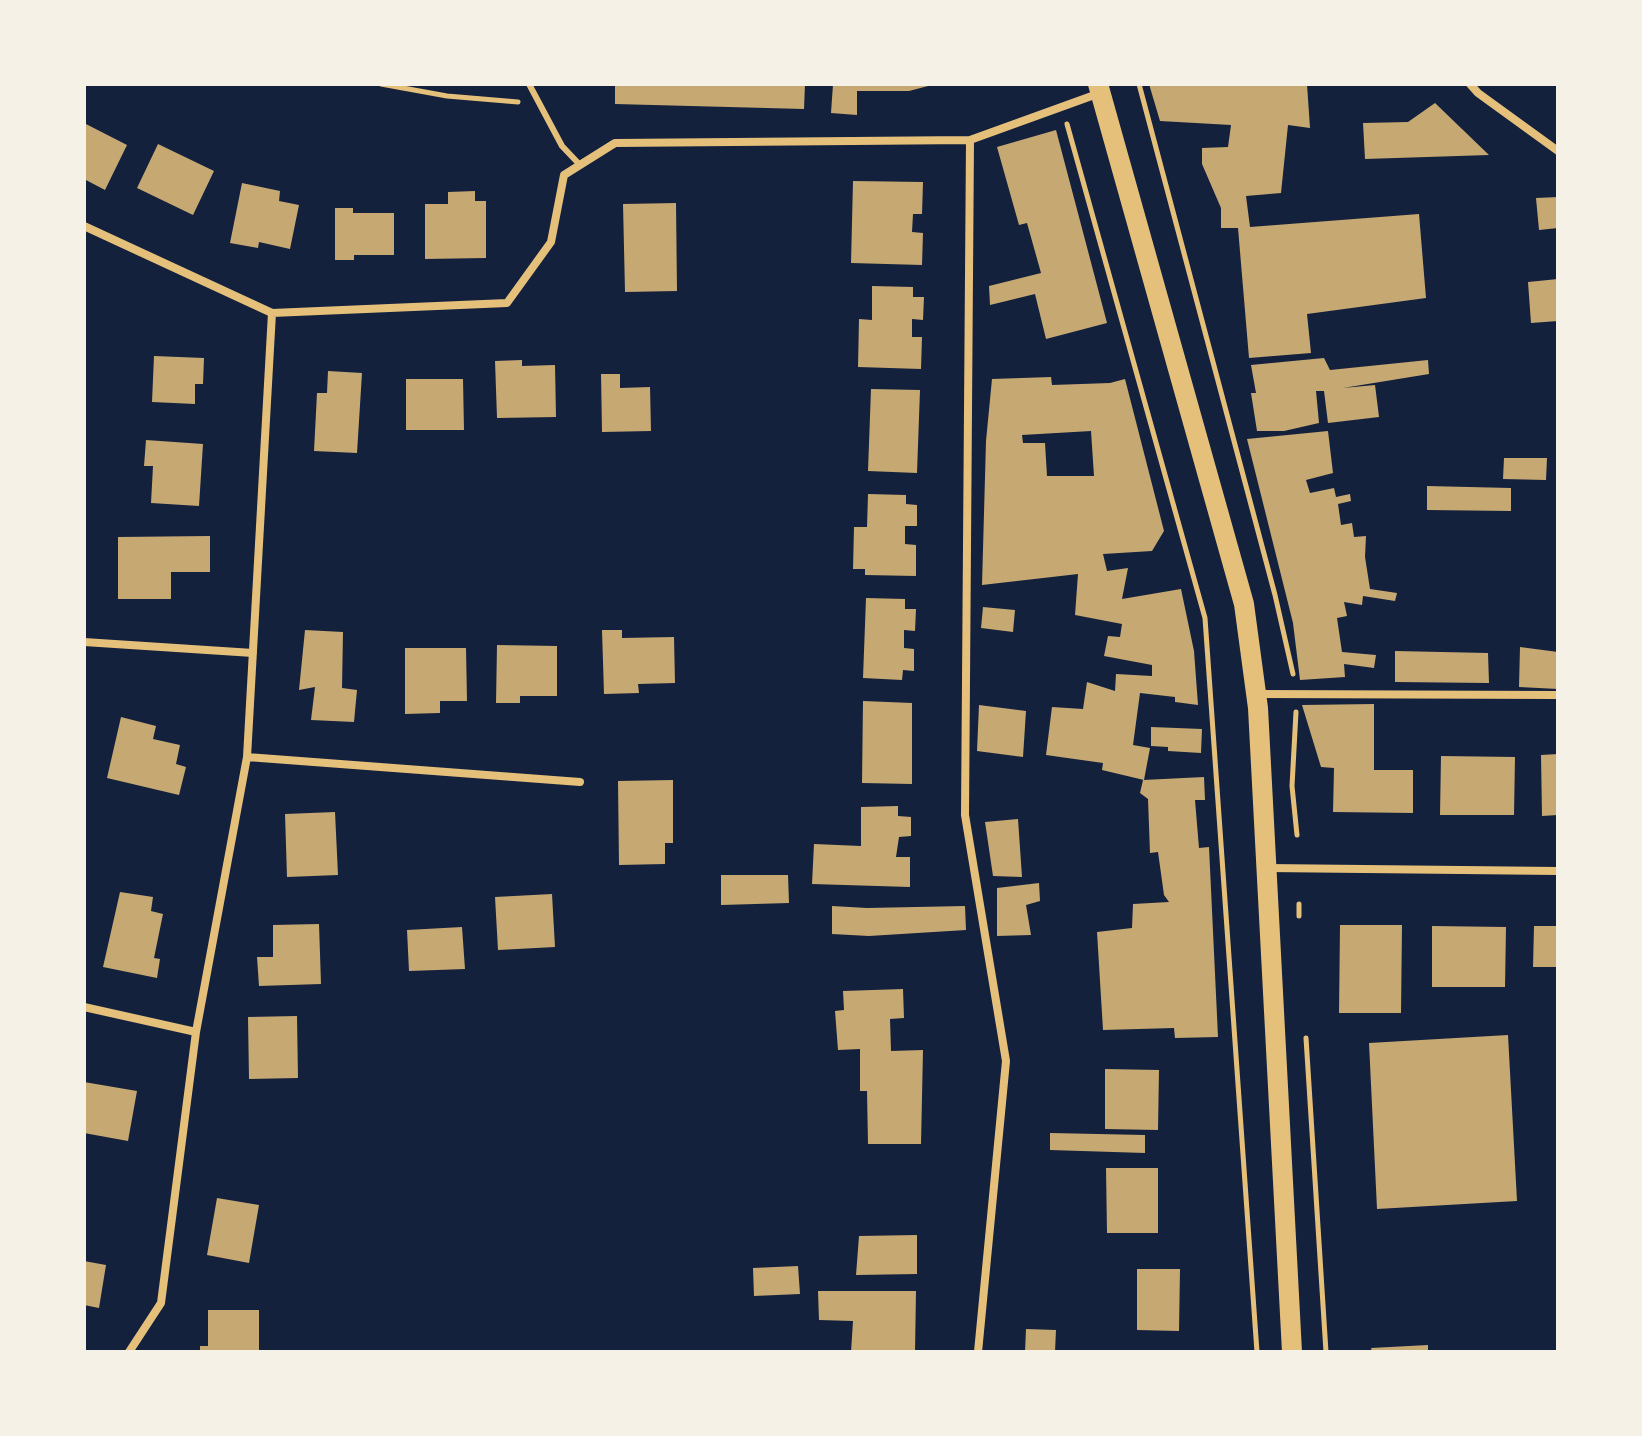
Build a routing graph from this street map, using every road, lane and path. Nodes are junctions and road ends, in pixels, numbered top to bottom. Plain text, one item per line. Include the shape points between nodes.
1 (381, 84) edge
2 (529, 84) edge
3 (1139, 84) edge
4 (1470, 84) edge
5 (1099, 88) edge
6 (538, 104) junction
7 (1062, 105) junction
8 (970, 140) junction
9 (1558, 151) edge
10 (580, 165) junction
11 (84, 226) edge
12 (272, 313) junction
13 (84, 642) edge
14 (253, 653) junction
15 (1257, 694) junction
16 (1297, 694) junction
17 (1558, 695) edge
18 (247, 757) junction
19 (580, 782) dead end
20 (1297, 835) dead end
21 (1267, 868) junction
22 (1558, 871) edge
23 (84, 1007) edge
24 (1305, 1031) dead end
25 (196, 1032) junction
26 (129, 1352) edge
27 (978, 1352) edge
28 (1257, 1352) edge
29 (1292, 1352) edge
30 (1326, 1352) edge

1 - 6 path
2 - 6 lane
3 - 16 path
4 - 9 street
5 - 7 street
5 - 15 main road via 1244,604
6 - 10 lane via 562,146
7 - 8 street
7 - 28 path via 1205,618
8 - 10 street via 615,143
8 - 27 street via 965,815 1006,1061
10 - 12 street via 564,175 551,242 507,303
11 - 12 street
12 - 14 street
13 - 14 street
14 - 18 street
15 - 16 street
15 - 21 main road
16 - 17 street
16 - 20 path via 1292,786
18 - 19 street
18 - 25 street
21 - 22 street
21 - 29 main road
23 - 25 street
24 - 30 path
25 - 26 street via 161,1303

